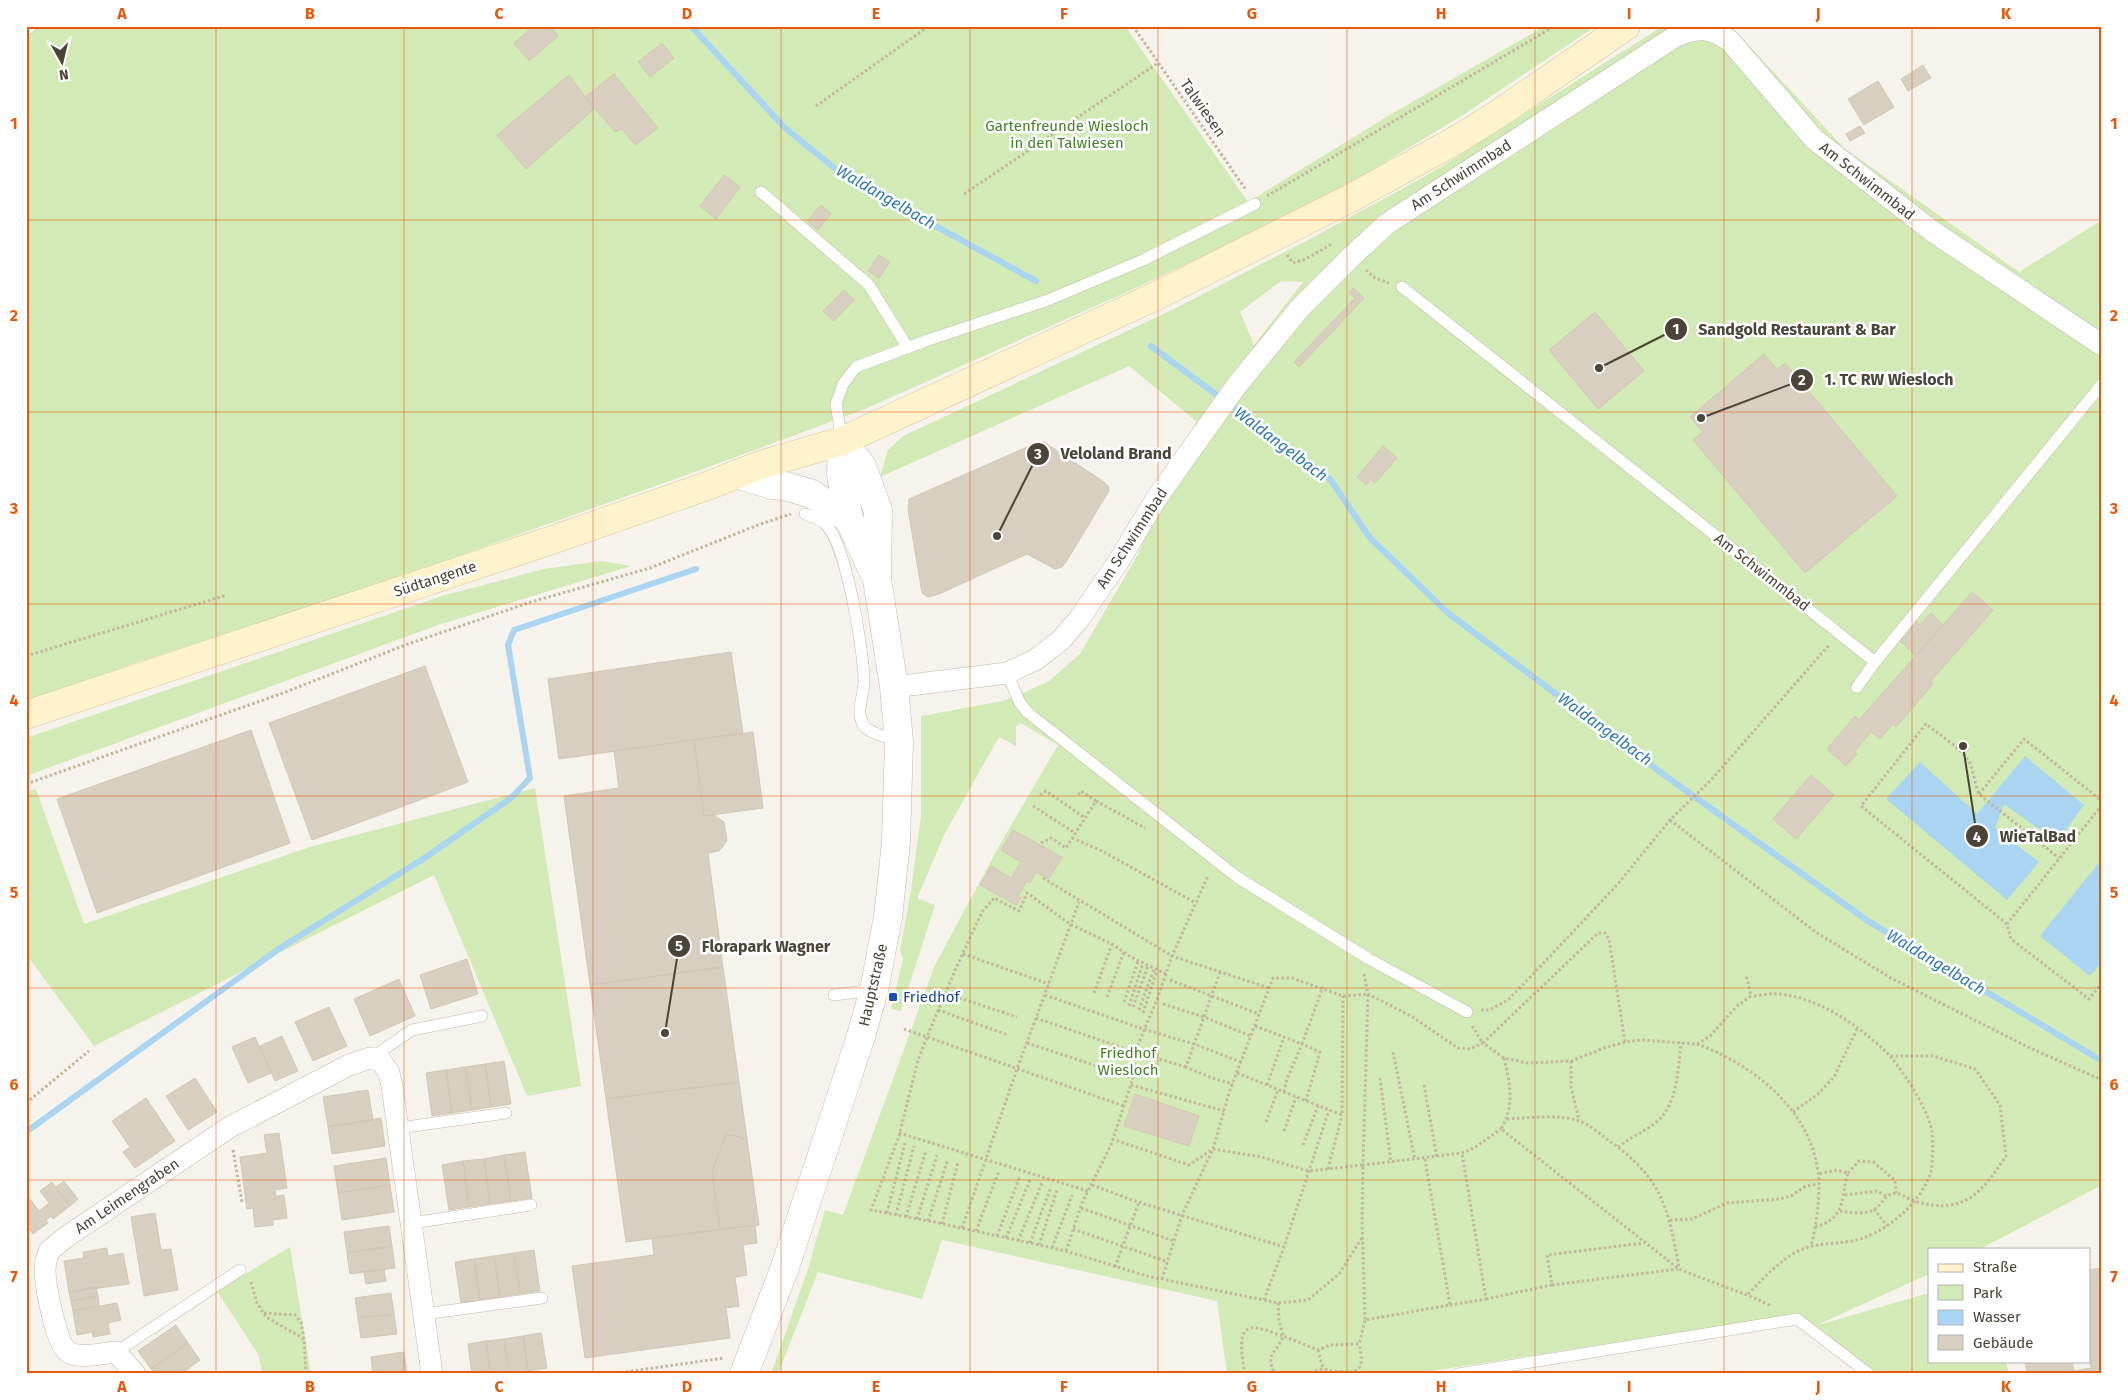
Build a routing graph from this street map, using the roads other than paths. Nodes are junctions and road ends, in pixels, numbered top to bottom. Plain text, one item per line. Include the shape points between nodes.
1 (31, 26) edge
2 (1626, 26) edge
3 (26, 30) edge
4 (761, 192) dead end
5 (1255, 204) road end
6 (1402, 287) road end
7 (2102, 346) edge
8 (908, 348) junction
9 (2102, 384) edge
10 (842, 441) junction
11 (736, 474) junction
12 (805, 514) road end
13 (849, 519) junction
14 (877, 579) junction
15 (1875, 662) junction
16 (1007, 673) junction
17 (894, 687) junction
18 (1857, 687) dead end
19 (26, 715) edge
20 (899, 741) junction
21 (874, 990) junction
22 (834, 995) dead end
23 (1467, 1012) road end
24 (482, 1016) dead end
25 (370, 1058) junction
26 (506, 1113) dead end
27 (399, 1128) junction
28 (532, 1205) dead end
29 (412, 1223) junction
30 (240, 1270) road end
31 (542, 1298) dead end
32 (424, 1314) junction
33 (116, 1352) junction
34 (748, 1364) edge
35 (135, 1374) edge
36 (432, 1374) edge
37 (1458, 1374) edge
38 (1870, 1374) edge

1 - 3 lane
2 - 10 main road, Südtangente via 1458,139 1351,198 1158,295
4 - 8 lane via 869,285
5 - 8 lane via 1143,260 1048,300
6 - 15 lane, Am Schwimmbad
7 - 16 street, Am Schwimmbad via 1932,231 1814,139 1730,41 1705,29 1690,31 1676,36 1558,111 1388,223 1352,256 1300,308 1238,385 1156,499 1079,619 1061,640 1035,660
8 - 10 lane via 856,367 843,384 836,404
9 - 15 lane
10 - 11 main road, Südtangente
10 - 13 street, Hauptstraße via 841,474
10 - 14 street, Hauptstraße via 862,466 878,511
11 - 13 street via 812,494
11 - 19 main road, Südtangente via 552,540
12 - 20 lane via 824,522 843,562 861,650 864,681 860,713 863,724 869,730
13 - 14 street, Hauptstraße
14 - 17 street, Hauptstraße
15 - 18 lane
16 - 17 street, Am Schwimmbad
16 - 23 lane via 1027,712 1237,877 1369,959
17 - 20 street, Hauptstraße
20 - 21 street, Hauptstraße via 896,842 888,917
21 - 22 lane
21 - 34 street, Hauptstraße via 844,1093
24 - 25 lane, Am Leimengraben via 412,1030
25 - 27 street via 381,1061 388,1072
25 - 33 street, Am Leimengraben via 349,1065 230,1127 49,1251 45,1271 61,1344 68,1352 78,1355
26 - 27 lane
27 - 29 street
28 - 29 lane
29 - 32 street
30 - 33 lane
31 - 32 lane
32 - 36 street
33 - 35 street
37 - 38 lane via 1797,1319

